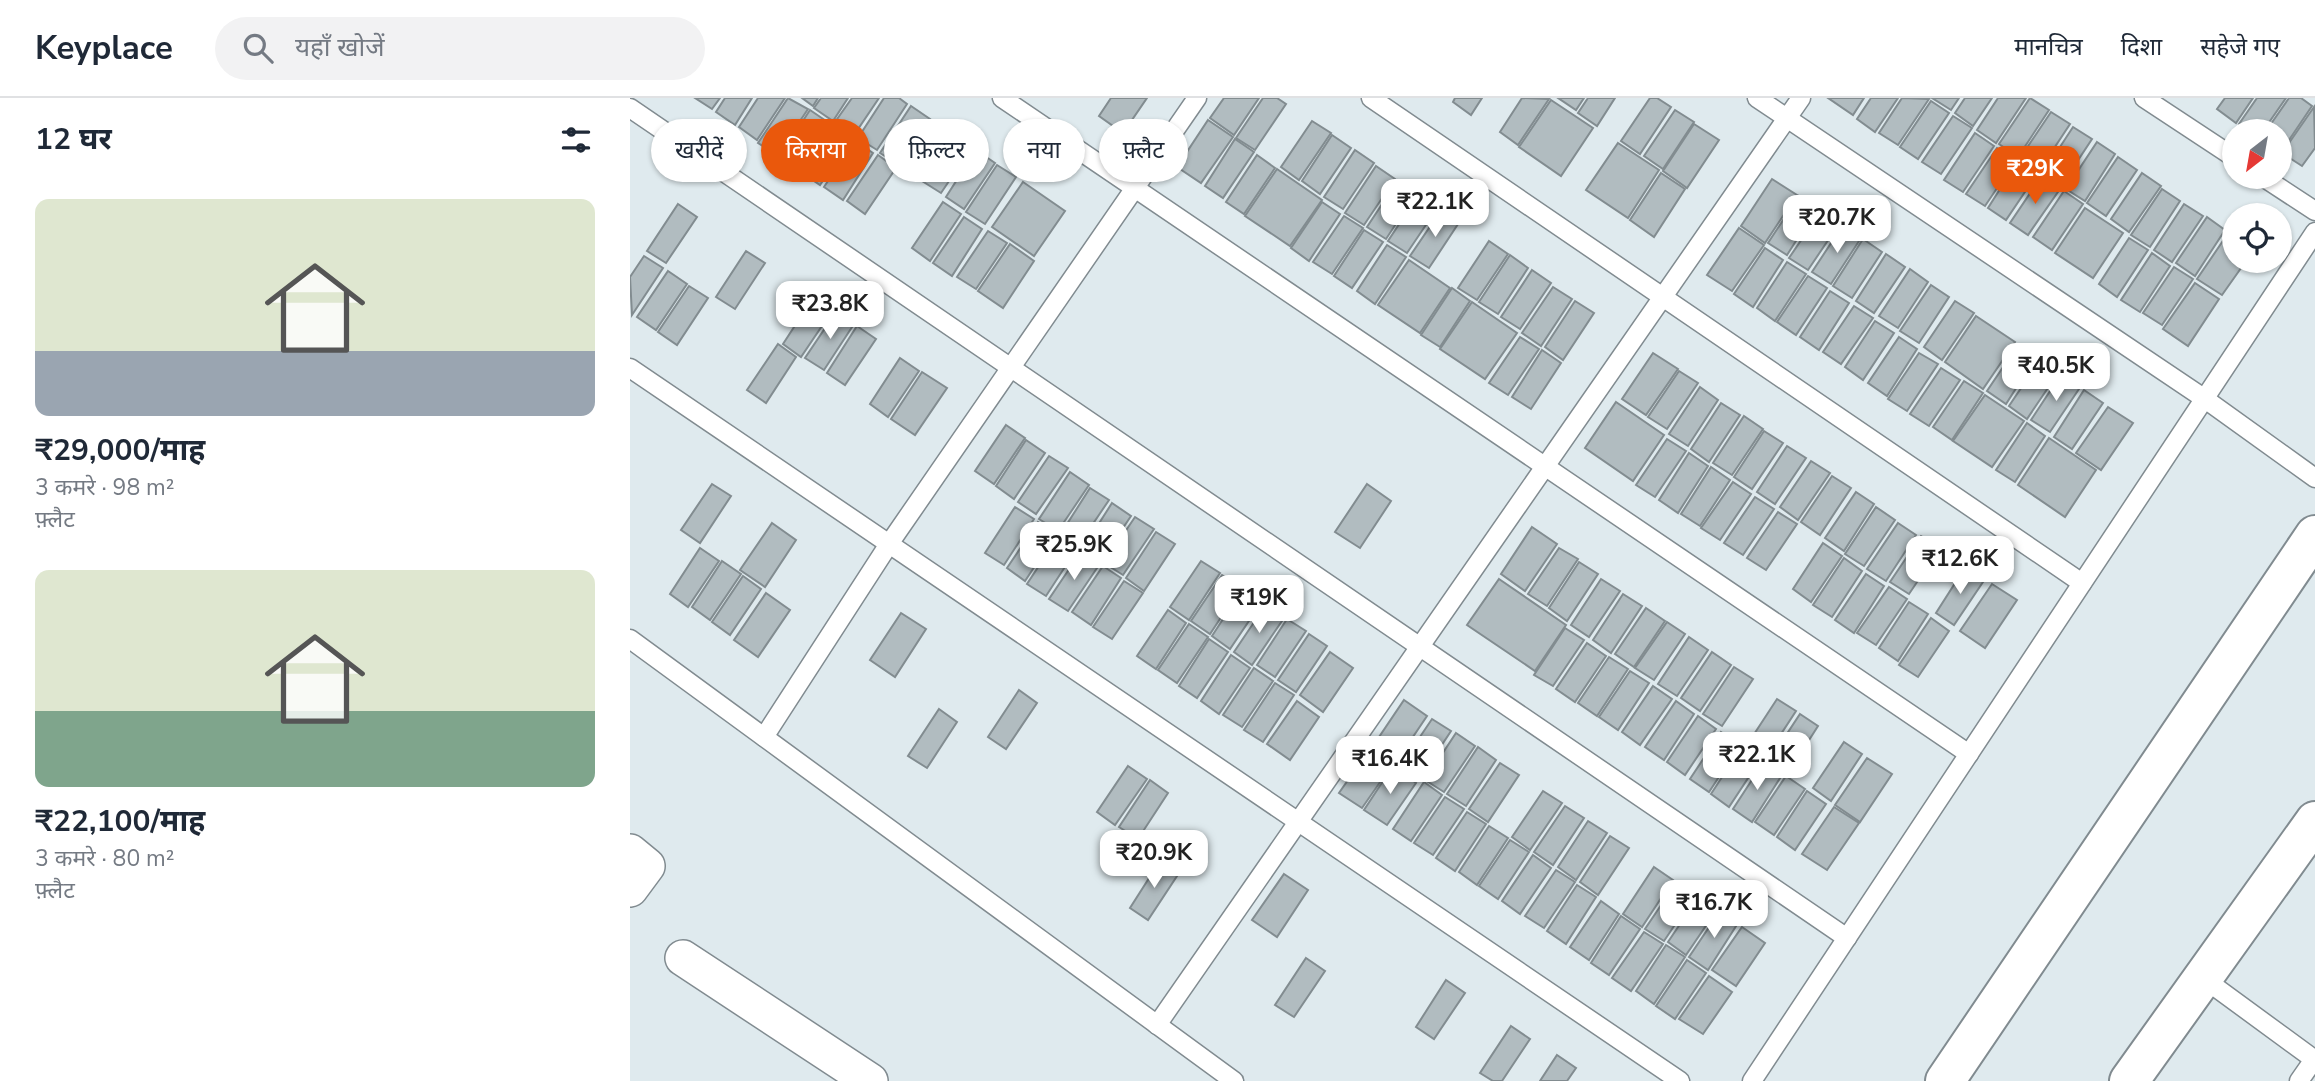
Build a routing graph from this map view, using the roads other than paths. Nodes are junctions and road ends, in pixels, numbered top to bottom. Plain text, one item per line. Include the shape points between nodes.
1 (1002, 98) edge
2 (1197, 98) edge
3 (1371, 98) edge
4 (1757, 98) edge
5 (1801, 98) edge
6 (2144, 98) edge
7 (630, 108) edge
8 (1787, 118) junction
9 (2222, 149) edge
10 (1135, 188) junction
11 (2281, 189) edge
12 (2315, 211) edge
13 (2315, 232) edge
14 (1662, 297) junction
15 (630, 368) edge
16 (1011, 368) junction
17 (2204, 399) junction
18 (1544, 466) junction
19 (2315, 478) edge
20 (2315, 535) edge
21 (889, 544) junction
22 (2082, 583) junction
23 (630, 639) edge
24 (1419, 646) junction
25 (764, 737) junction
26 (1969, 754) junction
27 (1297, 821) junction
28 (2315, 821) edge
29 (630, 852) edge
30 (630, 889) edge
31 (1847, 938) junction
32 (683, 958) dead end
33 (2203, 978) junction
34 (1157, 1025) junction
35 (2315, 1059) edge
36 (870, 1081) edge
37 (1234, 1081) edge
38 (1680, 1081) edge
39 (1752, 1081) edge
40 (1945, 1081) edge
41 (2129, 1081) edge
42 (2299, 1081) edge

1 - 10 lane
2 - 10 lane
3 - 14 lane
4 - 8 lane
5 - 8 lane
6 - 9 lane
7 - 16 lane
8 - 14 lane
8 - 17 lane
10 - 16 lane
10 - 18 lane
11 - 12 lane
13 - 17 lane
14 - 18 lane
14 - 22 lane
15 - 21 lane
16 - 21 lane
16 - 24 lane
17 - 19 lane
17 - 22 lane
18 - 24 lane
18 - 26 lane
20 - 40 street
21 - 25 lane
21 - 27 lane
22 - 26 lane
23 - 25 lane
24 - 27 lane
24 - 31 lane
25 - 34 lane
26 - 31 lane
27 - 34 lane
27 - 38 lane
28 - 33 street
29 - 30 street via 647,866
31 - 39 lane
32 - 36 street
33 - 35 lane
33 - 41 street
34 - 37 lane
35 - 42 lane

